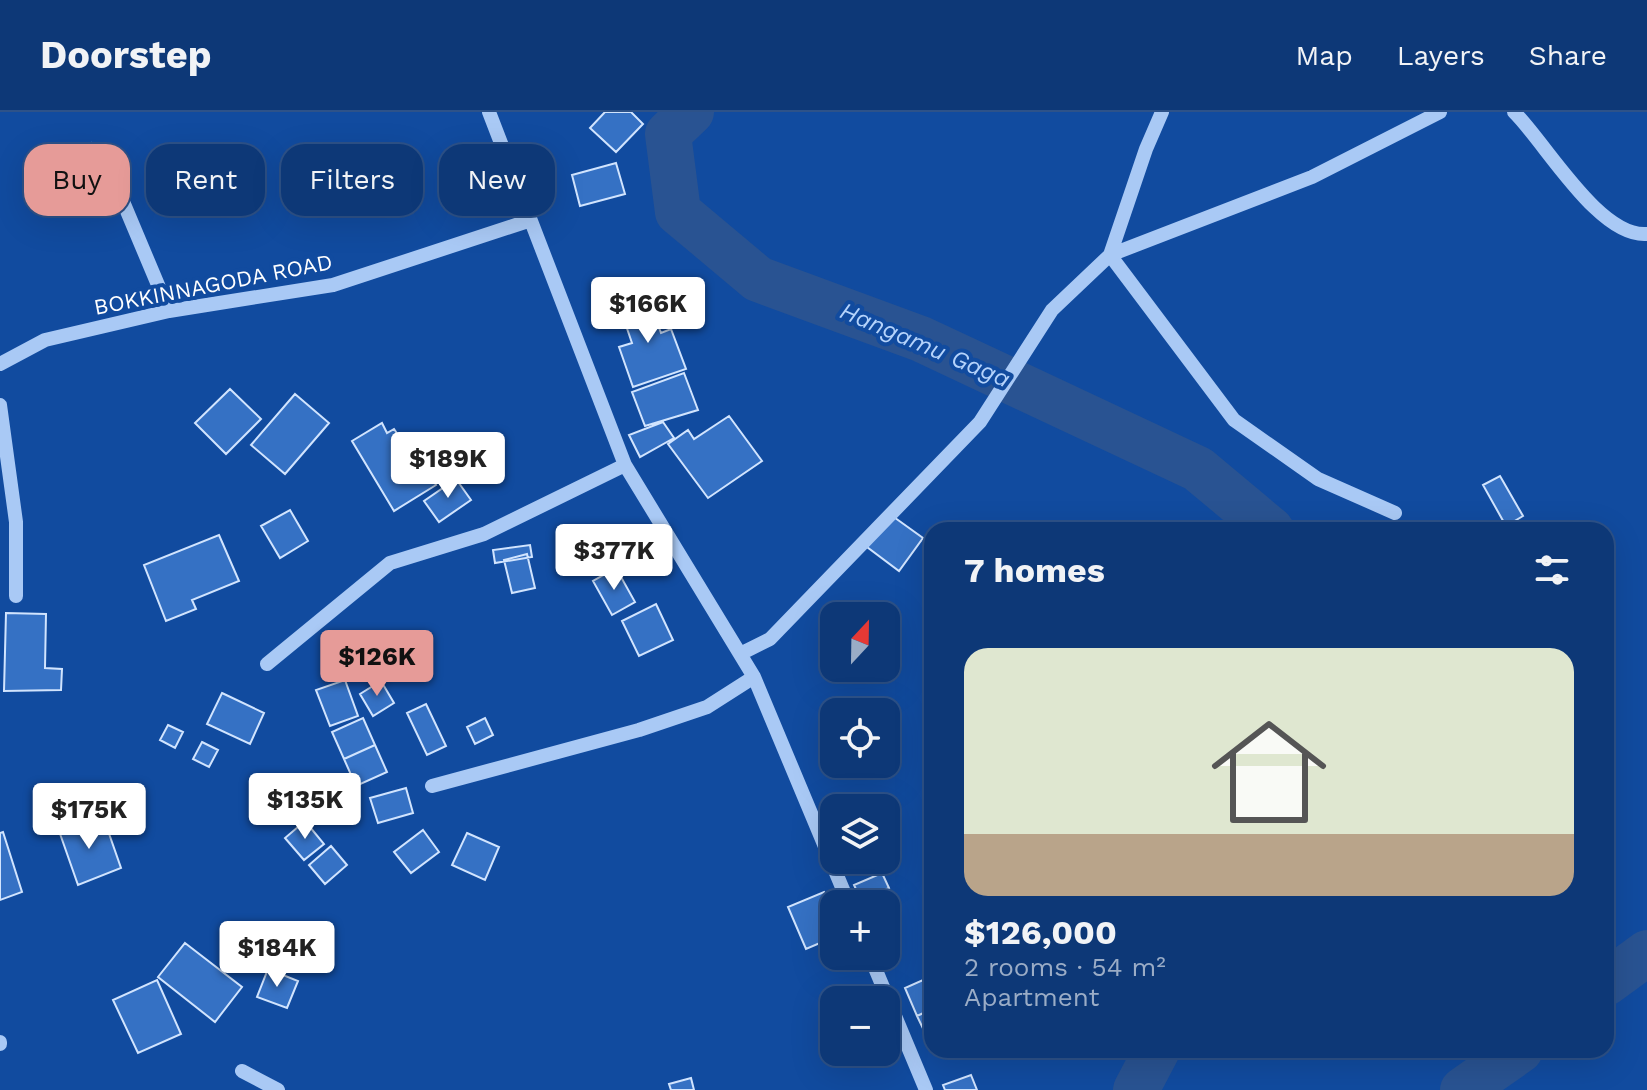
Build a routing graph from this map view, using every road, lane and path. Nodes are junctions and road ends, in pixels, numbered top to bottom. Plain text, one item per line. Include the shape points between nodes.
1 (489, 112) edge
2 (1162, 112) edge
3 (1440, 112) edge
4 (1514, 112) edge
5 (129, 216) edge
6 (528, 221) junction
7 (1647, 234) edge
8 (1110, 255) junction
9 (169, 311) junction
10 (0, 364) edge
11 (0, 405) edge
12 (625, 465) junction
13 (1395, 513) dead end
14 (16, 596) dead end
15 (742, 653) junction
16 (267, 664) dead end
17 (754, 677) junction
18 (432, 786) dead end
19 (843, 890) edge
20 (876, 970) edge
21 (242, 1071) dead end
22 (278, 1090) edge
23 (926, 1090) edge

1 - 6 street
2 - 8 street
3 - 8 street via 1312,177
4 - 7 street via 1585,201 1636,235
5 - 9 street
6 - 9 street, BOKKINNAGODA ROAD via 333,285
6 - 12 street
8 - 13 street via 1234,420 1318,479
8 - 15 street via 1052,310 980,422 770,639
9 - 10 street, BOKKINNAGODA ROAD via 45,340
11 - 14 street via 16,522
12 - 15 street
12 - 16 street via 484,534 390,563
15 - 17 street
17 - 18 street via 707,707 667,721
17 - 19 street
20 - 23 street
21 - 22 street

